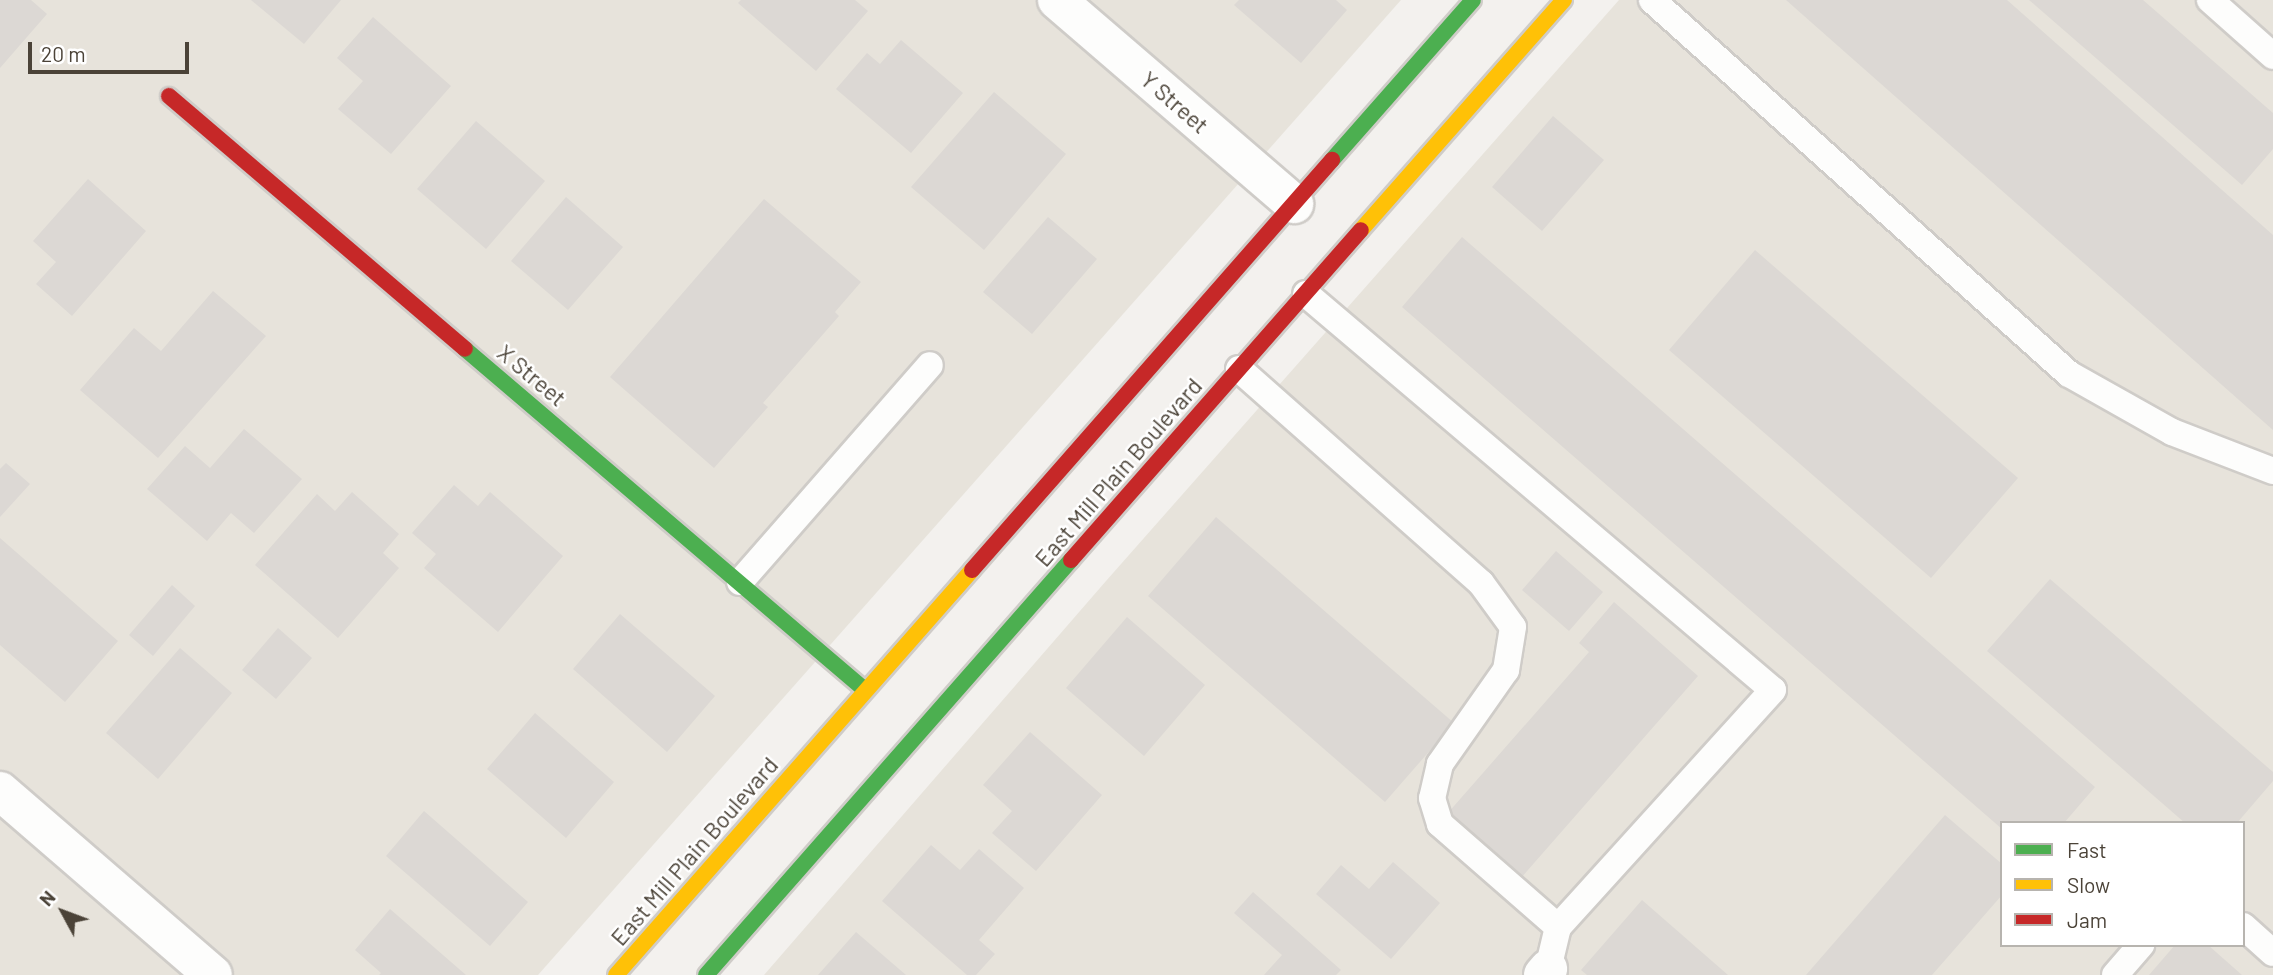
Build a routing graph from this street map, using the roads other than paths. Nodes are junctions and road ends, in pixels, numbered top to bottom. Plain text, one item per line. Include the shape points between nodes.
1 (1057, 0) edge
2 (1473, 0) edge
3 (1564, 0) edge
4 (1652, 0) edge
5 (2210, 0) edge
6 (2273, 56) edge
7 (169, 96) dead end
8 (1294, 204) junction
9 (1306, 294) junction
10 (930, 365) dead end
11 (1239, 369) junction
12 (2273, 471) edge
13 (740, 582) junction
14 (865, 690) junction
15 (0, 791) edge
16 (1558, 927) junction
17 (2245, 928) edge
18 (2139, 947) edge
19 (2273, 953) edge
20 (1546, 972) edge
21 (213, 975) edge
22 (615, 975) edge
23 (706, 975) edge
24 (2115, 975) edge

1 - 8 street, Y Street
2 - 8 main road, East Mill Plain Boulevard
3 - 9 main road, East Mill Plain Boulevard
4 - 12 lane via 2069,374 2172,432
5 - 6 lane
7 - 13 main road, X Street
8 - 14 main road, East Mill Plain Boulevard
9 - 11 main road, East Mill Plain Boulevard
9 - 16 lane via 1773,690
10 - 13 lane
11 - 16 lane via 1481,583 1513,627 1506,670 1440,764 1432,797 1440,824
11 - 23 main road, East Mill Plain Boulevard
13 - 14 main road, X Street
14 - 22 main road, East Mill Plain Boulevard
15 - 21 street
16 - 20 lane
17 - 19 lane
18 - 24 lane

